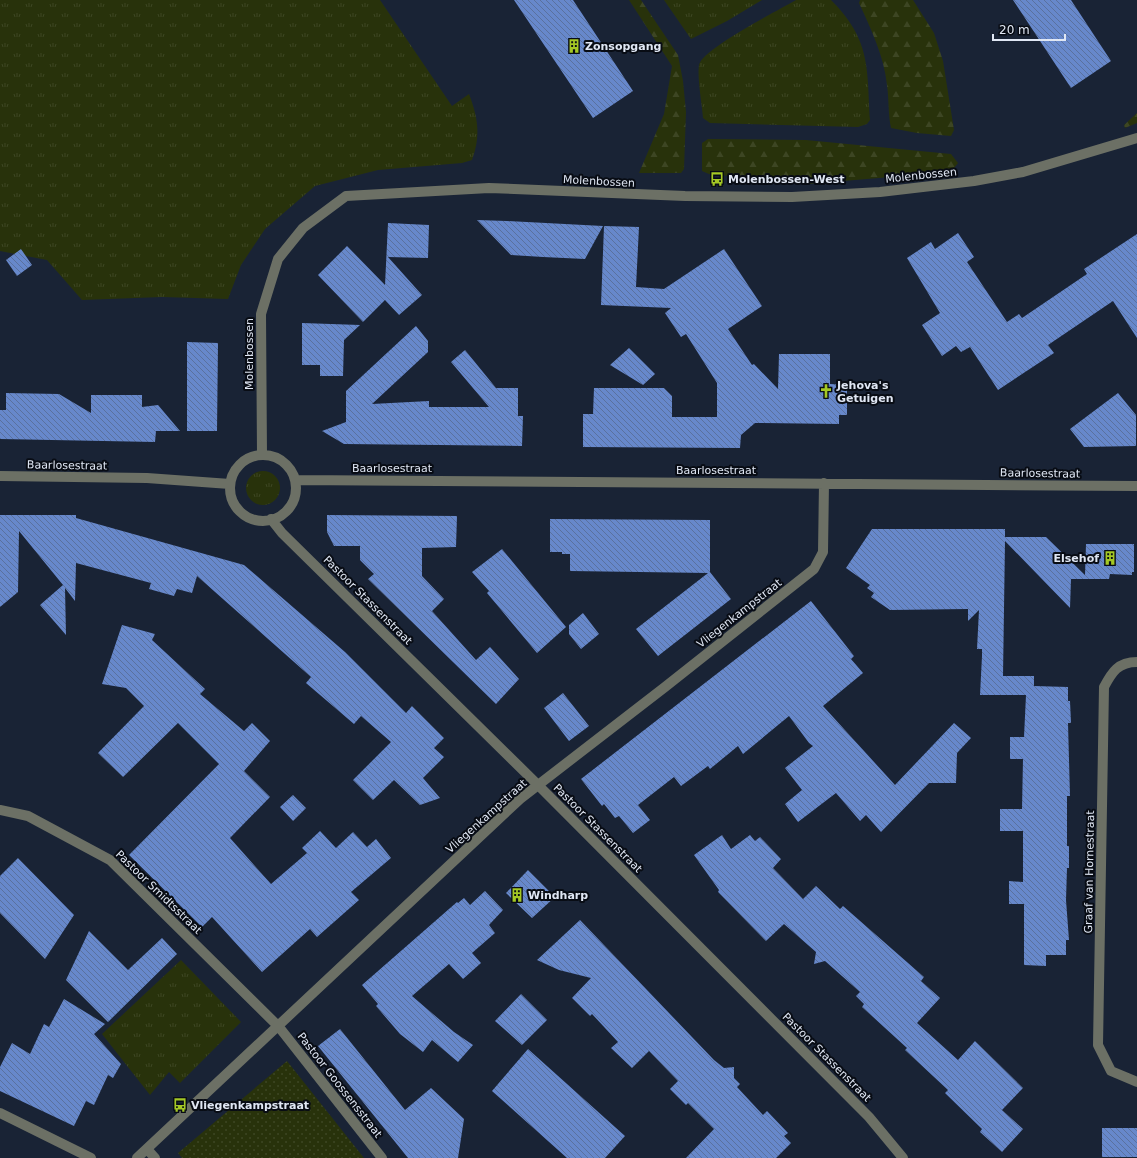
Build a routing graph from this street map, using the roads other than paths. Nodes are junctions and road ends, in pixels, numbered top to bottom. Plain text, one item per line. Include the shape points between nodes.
1 (1137, 138) edge
2 (262, 455) junction
3 (0, 476) edge
4 (295, 480) junction
5 (824, 483) junction
6 (230, 484) junction
7 (1137, 486) edge
8 (271, 519) junction
9 (1137, 662) edge
10 (538, 785) junction
11 (0, 810) edge
12 (279, 1027) junction
13 (1137, 1082) edge
14 (0, 1113) edge
15 (147, 1149) junction
16 (91, 1158) edge
17 (137, 1158) edge
18 (155, 1158) edge
19 (382, 1158) edge
20 (903, 1158) edge

1 - 2 street, Molenbossen via 1022,172 974,181 880,192 792,197 693,196 490,188 346,196 303,228 278,259 261,314
2 - 4 street via 276,457 282,461 288,466
2 - 6 street via 253,456 238,466 232,474
3 - 6 street, Baarlosestraat via 148,478
4 - 5 street, Baarlosestraat
4 - 8 street via 295,493 290,505 279,516
5 - 7 street, Baarlosestraat
5 - 10 street, Vliegenkampstraat via 823,552 814,569
6 - 8 street via 230,495 241,513 260,521
8 - 10 street, Pastoor Stassenstraat via 282,533
9 - 13 street, Graaf van Hornestraat via 1130,662 1112,671 1104,687 1098,1045 1111,1071
10 - 12 street, Vliegenkampstraat via 520,799
10 - 20 street, Pastoor Stassenstraat via 870,1117
11 - 12 street, Pastoor Smidtsstraat via 28,816 110,860
12 - 15 street, Vliegenkampstraat
12 - 19 street, Pastoor Goossensstraat
14 - 16 street
15 - 17 street, Vliegenkampstraat
15 - 18 street

